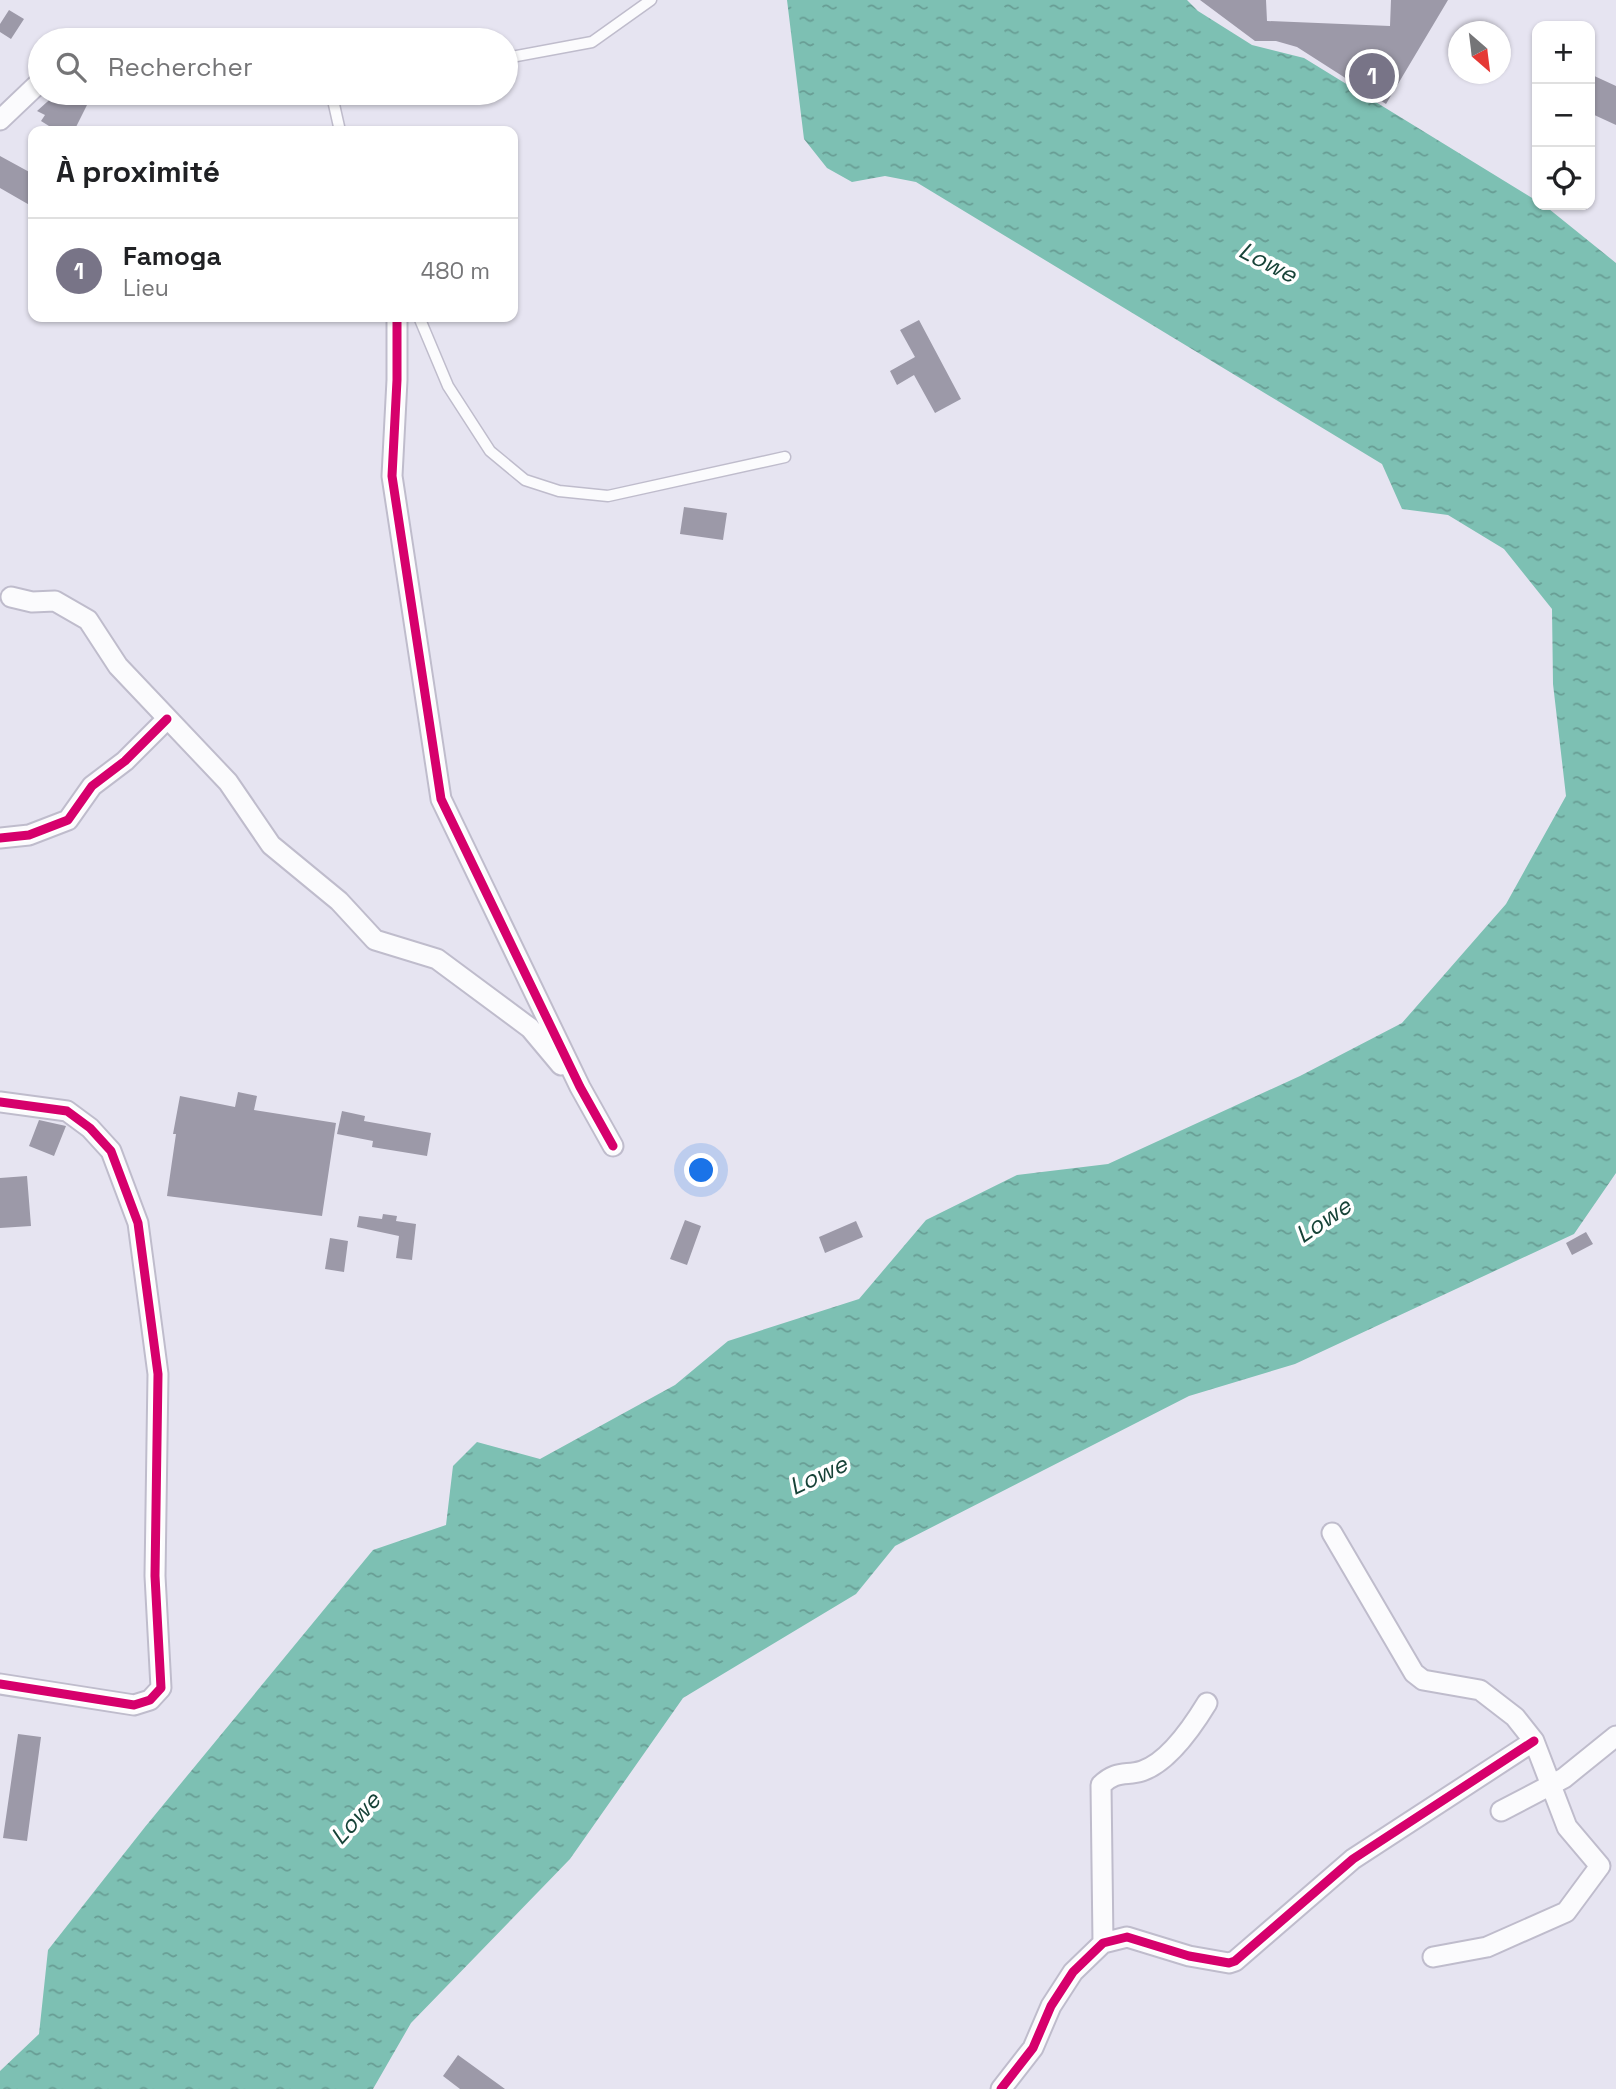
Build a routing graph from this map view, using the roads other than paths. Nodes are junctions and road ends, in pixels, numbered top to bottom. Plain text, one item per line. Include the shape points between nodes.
1 (651, 0) edge
2 (518, 56) edge
3 (28, 93) edge
4 (334, 105) edge
5 (0, 120) edge
6 (339, 126) edge
7 (397, 322) edge
8 (421, 322) edge
9 (785, 457) dead end
10 (11, 597) dead end
11 (167, 719) junction
12 (0, 838) edge
13 (580, 1087) junction
14 (0, 1102) edge
15 (613, 1146) dead end
16 (1332, 1533) dead end
17 (0, 1684) edge
18 (1207, 1703) dead end
19 (1616, 1736) edge
20 (1534, 1741) junction
21 (1550, 1786) junction
22 (1501, 1811) dead end
23 (1103, 1943) junction
24 (1433, 1957) dead end
25 (1001, 2089) edge

1 - 2 lane via 592,42
3 - 5 street
4 - 6 lane
7 - 13 street via 391,476 441,799
8 - 9 lane via 448,386 490,451 525,480 559,491 608,496
10 - 11 street via 55,601 88,620 118,666
11 - 12 street via 92,786 68,820 29,835
11 - 13 street via 228,782 271,845 339,901 375,940 437,958 530,1028
13 - 15 street
14 - 17 street via 67,1111 90,1128 111,1151 138,1223 158,1374 155,1564 161,1688 150,1700 134,1705
16 - 20 street via 1414,1673 1423,1679 1480,1690 1515,1717
18 - 23 street via 1195,1723 1148,1769 1121,1773 1101,1785
19 - 21 street
20 - 21 street
20 - 23 street via 1353,1859 1235,1961 1189,1956 1127,1937
21 - 22 street
21 - 24 street via 1567,1827 1600,1866 1599,1871 1558,1917 1487,1947
23 - 25 street via 1067,1980 1033,2048

